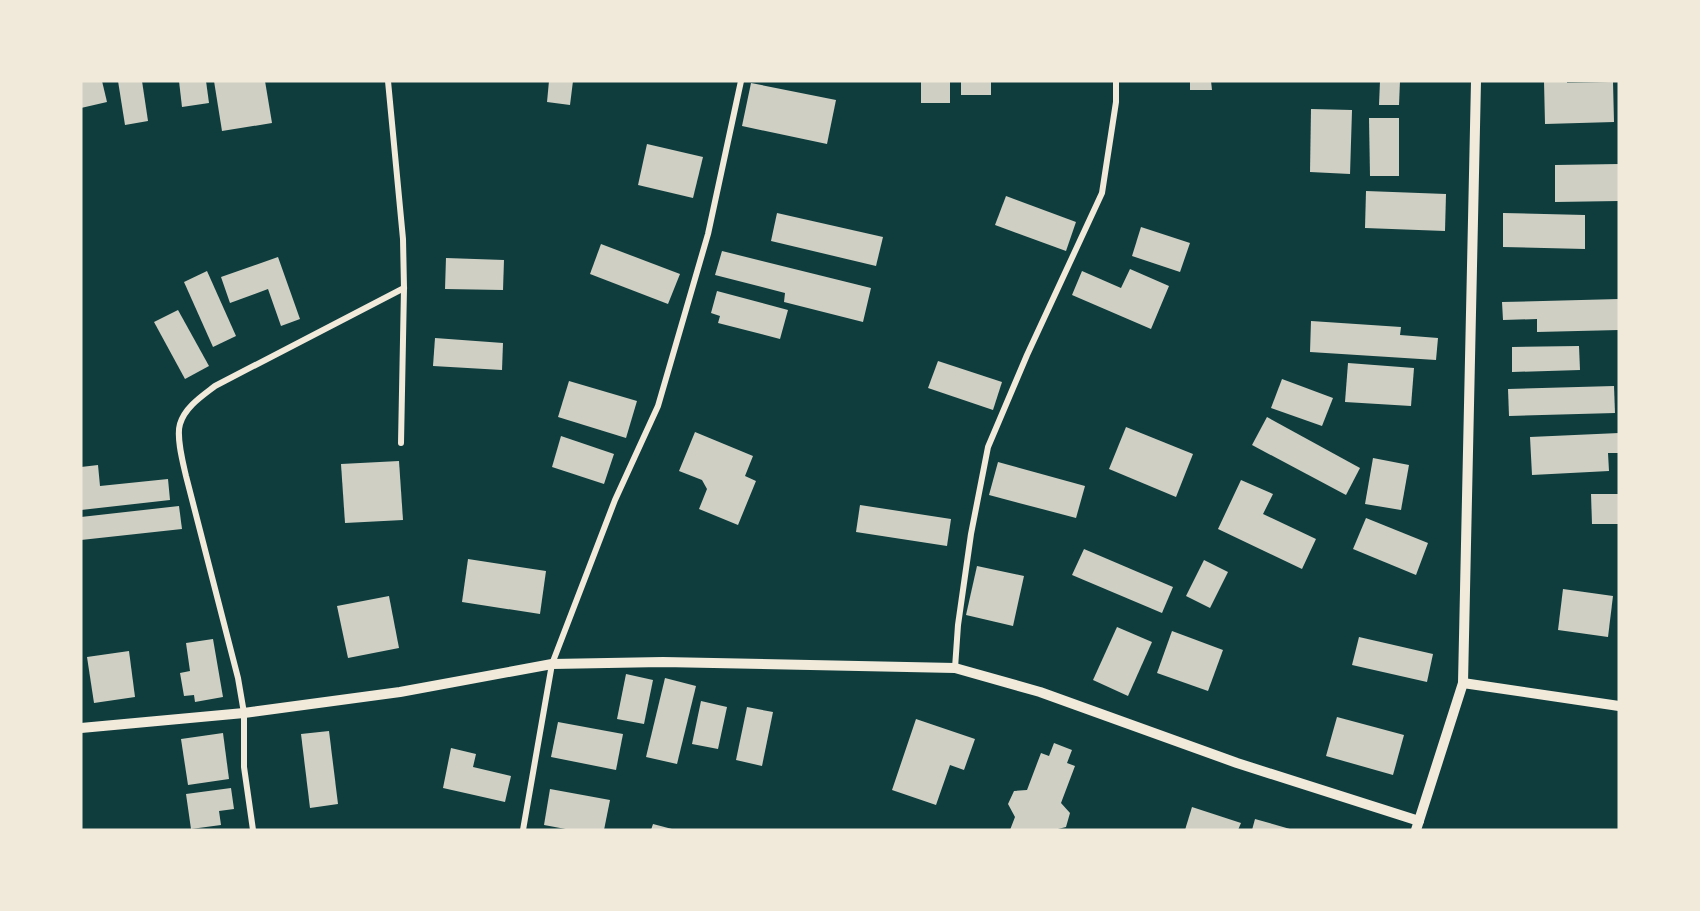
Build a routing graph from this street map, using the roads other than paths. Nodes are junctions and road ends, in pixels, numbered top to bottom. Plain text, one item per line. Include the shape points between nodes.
1 (388, 81) edge
2 (741, 81) edge
3 (1116, 81) edge
4 (1476, 81) edge
5 (404, 288) junction
6 (400, 443) dead end
7 (552, 664) junction
8 (955, 668) junction
9 (1463, 683) junction
10 (1619, 706) edge
11 (244, 713) junction
12 (81, 728) edge
13 (1417, 825) edge
14 (253, 830) edge
15 (523, 830) edge

1 - 5 street
2 - 7 street via 708,234 658,406 615,500
3 - 8 street via 1102,193 988,447 971,534
4 - 9 street
5 - 6 street
5 - 11 street via 215,386 192,405 180,424 180,449
7 - 8 street via 663,662
7 - 11 street via 400,692
7 - 15 street
8 - 13 street via 1040,692
9 - 10 street
9 - 13 street
11 - 12 street
11 - 14 street via 244,766

